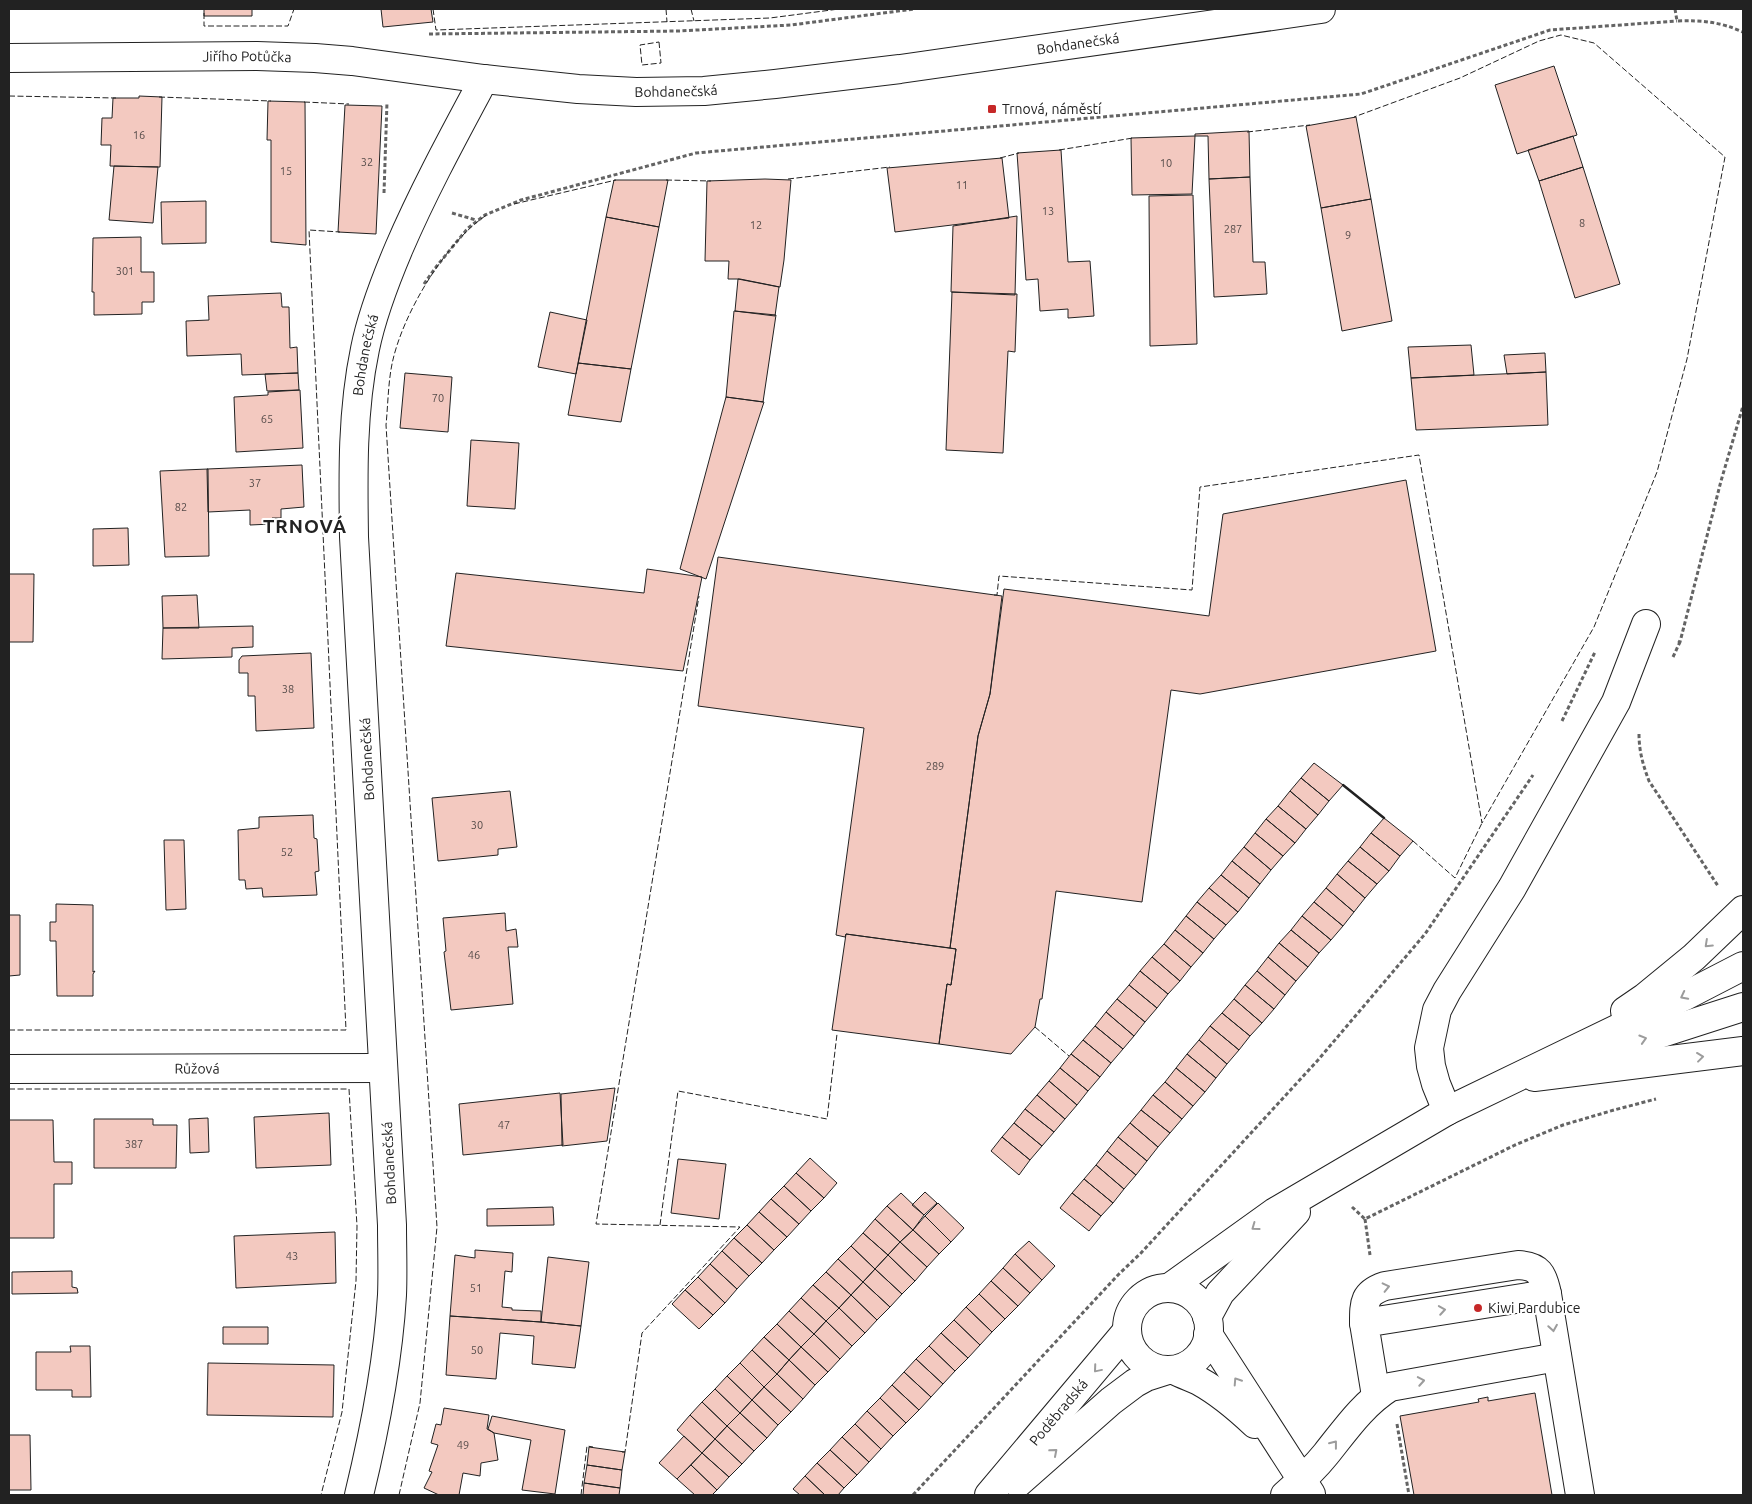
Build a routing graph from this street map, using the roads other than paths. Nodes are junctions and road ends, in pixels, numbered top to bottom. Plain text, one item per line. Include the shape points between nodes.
1 (1321, 9) edge
2 (9, 58) edge
3 (484, 79) junction
4 (1646, 624) road end
5 (1740, 913) edge
6 (1743, 966) edge
7 (1743, 1007) edge
8 (1743, 1051) edge
9 (383, 1068) junction
10 (9, 1069) edge
11 (1513, 1080) junction
12 (1447, 1111) junction
13 (1326, 1183) junction
14 (1169, 1288) junction
15 (1208, 1325) junction
16 (1127, 1331) junction
17 (1557, 1357) junction
18 (1171, 1370) junction
19 (1376, 1396) junction
20 (1300, 1490) edge
21 (359, 1495) edge
22 (989, 1495) edge
23 (1004, 1495) edge
24 (1580, 1495) edge

1 - 3 street, Bohdanečská via 900,69 704,91 578,89
2 - 3 street, Jiřího Potůčka via 315,58
3 - 9 street, Bohdanečská via 418,204 388,275 374,312 358,388 353,461 354,537
4 - 12 street via 1616,702 1512,888 1437,1010 1429,1048 1436,1084
5 -> 11 street via 1644,998 1592,1034
6 -> 11 street
11 -> 7 street
11 -> 8 street
9 - 10 street, Růžová
9 - 21 street, Bohdanečská via 392,1226 392,1293 386,1357
11 - 12 street
12 - 13 street
13 -> 14 street via 1275,1212
13 - 15 street via 1220,1293
14 - 15 street via 1185,1292 1199,1302
14 - 16 street via 1151,1292 1137,1302 1128,1319
15 - 18 street via 1203,1350 1198,1357
20 -> 15 street
16 - 18 street via 1131,1346 1142,1361 1159,1369
16 -> 22 street, Poděbradská
19 -> 17 street via 1401,1384
19 -> 17 street via 1364,1308 1366,1298 1385,1286 1530,1265 1544,1280
17 - 24 street
18 - 20 street via 1198,1381 1234,1405 1274,1443
23 -> 18 street, Poděbradská via 1129,1388 1146,1377
20 -> 19 street via 1358,1413

